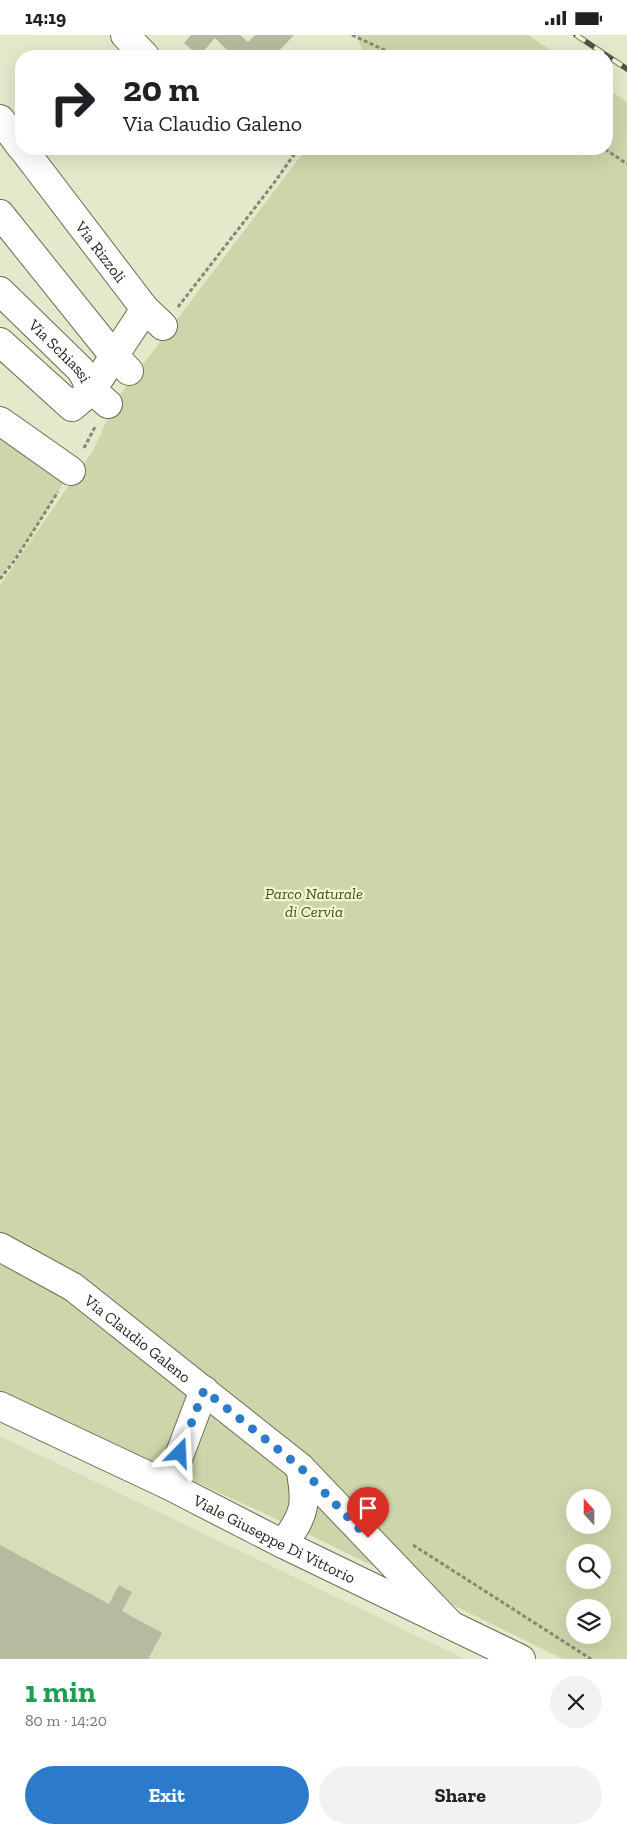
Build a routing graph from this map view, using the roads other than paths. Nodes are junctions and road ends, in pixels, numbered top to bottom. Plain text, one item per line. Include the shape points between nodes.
1 (125, 35) edge
2 (139, 50) edge
3 (0, 119) edge
4 (15, 139) edge
5 (27, 155) edge
6 (0, 213) edge
7 (0, 291) edge
8 (0, 342) edge
9 (121, 363) junction
10 (100, 397) junction
11 (0, 421) edge
12 (71, 471) dead end
13 (0, 1247) edge
14 (0, 1266) edge
15 (73, 1287) junction
16 (204, 1390) junction
17 (0, 1406) edge
18 (300, 1467) junction
19 (168, 1485) junction
20 (283, 1544) junction
21 (449, 1623) junction
22 (521, 1659) edge

1 - 2 street
3 - 4 street, Via Rizzoli
5 - 9 street, Via Rizzoli via 154,317
6 - 9 street
7 - 10 street, Via Schiassi via 81,370
8 - 10 street, Via Schiassi via 72,407
9 - 10 street, Via Rizzoli
11 - 12 street
13 - 15 street, Via Claudio Galeno
14 - 15 street, Via Claudio Galeno
15 - 16 street, Via Claudio Galeno
16 - 18 street, Via Claudio Galeno
16 - 19 street, Via Claudio Galeno
17 - 19 street, Viale Giuseppe Di Vittorio
18 - 20 street via 305,1493 303,1511
18 - 21 street, Via Claudio Galeno
19 - 20 street, Viale Giuseppe Di Vittorio
20 - 21 street, Viale Giuseppe Di Vittorio
21 - 22 street, Viale Giuseppe Di Vittorio

